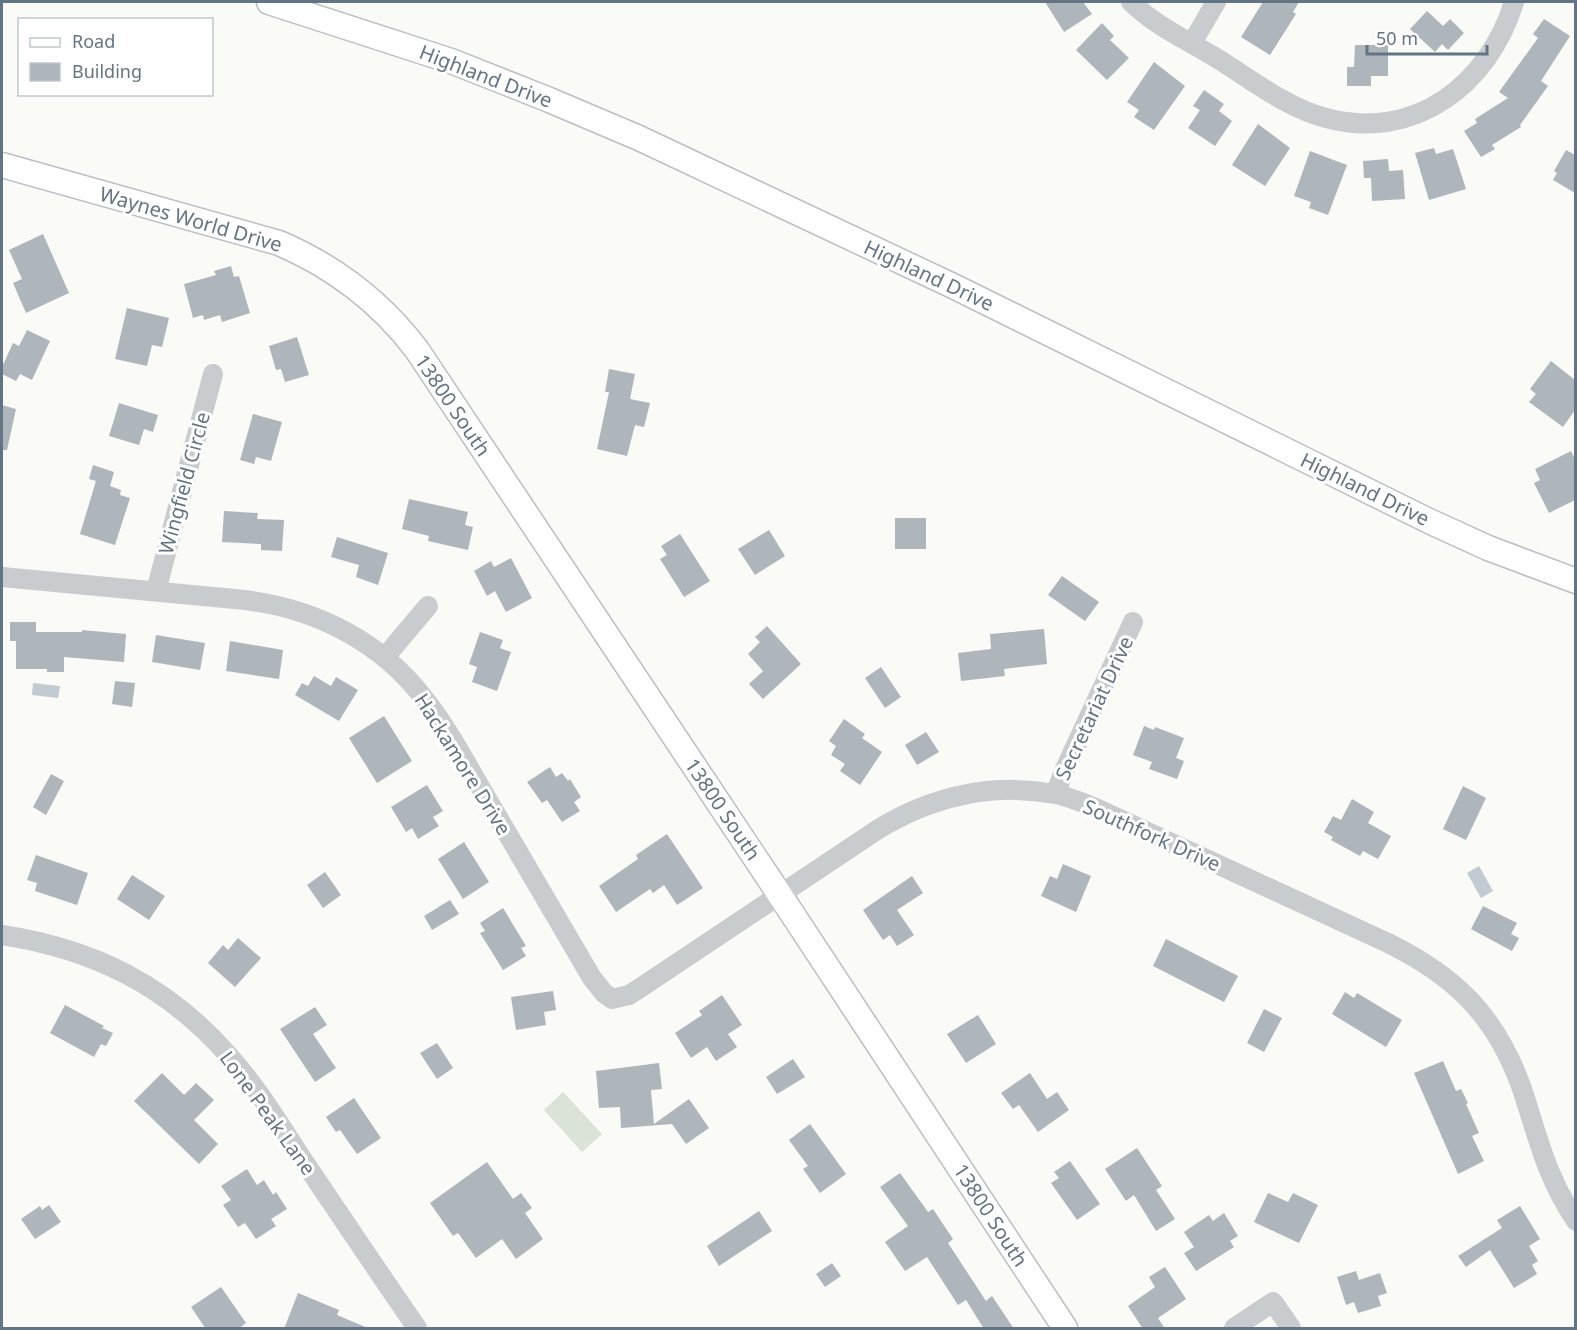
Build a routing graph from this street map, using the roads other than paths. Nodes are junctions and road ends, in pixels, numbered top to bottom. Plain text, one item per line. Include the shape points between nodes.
1 (269, 2) edge
2 (1131, 2) edge
3 (1216, 2) edge
4 (1514, 2) edge
5 (1192, 43) junction
6 (2, 165) edge
7 (370, 298) joint
8 (213, 374) dead end
9 (2, 577) edge
10 (1575, 581) edge
11 (156, 591) junction
12 (428, 606) dead end
13 (1133, 622) dead end
14 (385, 657) junction
15 (1055, 794) junction
16 (780, 894) junction
17 (2, 935) edge
18 (612, 999) joint
19 (1575, 1221) edge
20 (417, 1329) edge
21 (1065, 1329) edge
22 (1234, 1329) edge
23 (1291, 1329) edge

1 - 10 main road, Highland Drive via 451,61 639,138 953,286 1429,521
2 - 5 street
3 - 5 street
4 - 5 street via 1490,54 1460,89 1424,112 1385,122 1345,122 1305,111
6 - 7 main road, Waynes World Drive via 279,243 327,266
7 - 16 main road, 13800 South via 417,350
8 - 11 street, Wingfield Circle
9 - 11 street, Hackamore Drive
11 - 14 street, Hackamore Drive via 297,609 332,624
12 - 14 street
13 - 15 street, Secretariat Drive
14 - 18 street, Hackamore Drive via 435,713 592,978
15 - 16 street, Southfork Drive via 989,791 931,803 877,830
15 - 19 street, Southfork Drive via 1098,809 1388,943 1452,982 1484,1017 1510,1059 1545,1164
16 - 18 street, Southfork Drive via 637,990
16 - 21 main road, 13800 South
17 - 20 street, Lone Peak Lane via 49,944 106,963 164,996 199,1025 244,1074
22 - 23 street via 1273,1302

